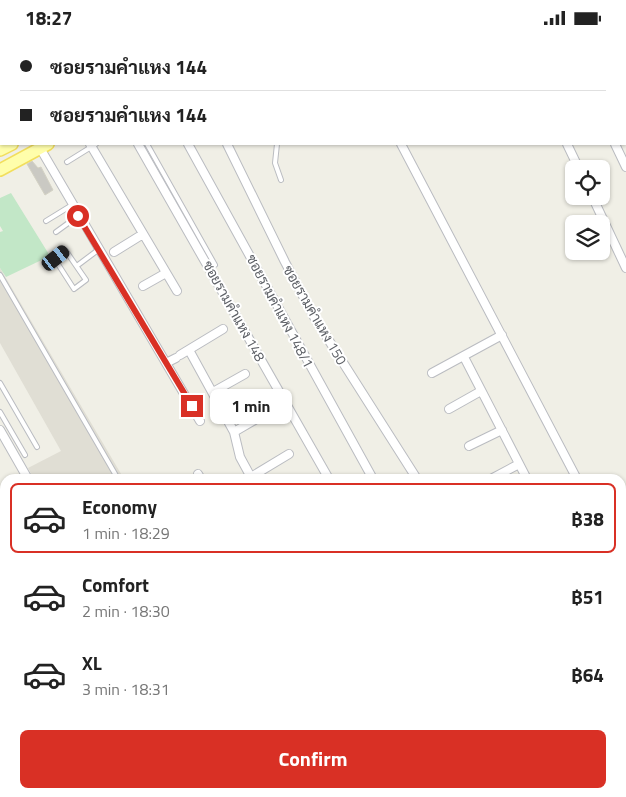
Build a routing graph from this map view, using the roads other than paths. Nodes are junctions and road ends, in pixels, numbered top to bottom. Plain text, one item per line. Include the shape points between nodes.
1 (93, 145) edge
2 (139, 145) edge
3 (148, 145) edge
4 (189, 145) edge
5 (227, 145) edge
6 (277, 145) edge
7 (402, 145) edge
8 (567, 145) edge
9 (615, 145) edge
10 (44, 146) edge
11 (575, 160) edge
12 (67, 162) dead end
13 (626, 167) edge
14 (0, 170) edge
15 (281, 180) dead end
16 (72, 205) junction
17 (596, 205) edge
18 (78, 216) junction
19 (46, 221) dead end
20 (56, 231) dead end
21 (143, 234) junction
22 (98, 249) junction
23 (114, 252) dead end
24 (78, 265) junction
25 (215, 265) dead end
26 (626, 268) edge
27 (166, 273) junction
28 (0, 275) edge
29 (143, 286) dead end
30 (176, 291) dead end
31 (223, 329) dead end
32 (502, 335) junction
33 (188, 349) junction
34 (464, 357) junction
35 (166, 363) junction
36 (432, 373) dead end
37 (244, 374) dead end
38 (0, 383) edge
39 (481, 391) junction
40 (213, 392) junction
41 (449, 409) dead end
42 (0, 412) edge
43 (265, 414) dead end
44 (200, 421) dead end
45 (0, 430) edge
46 (502, 430) junction
47 (234, 432) junction
48 (469, 446) dead end
49 (37, 447) dead end
50 (289, 454) dead end
51 (25, 455) dead end
52 (519, 463) junction
53 (25, 474) edge
54 (115, 474) edge
55 (249, 474) edge
56 (257, 474) edge
57 (326, 474) edge
58 (370, 474) edge
59 (413, 474) edge
60 (500, 474) edge
61 (524, 474) edge
62 (574, 474) edge

1 - 12 lane
1 - 21 street
2 - 57 street, ซอยรามคำแหง 148
3 - 25 lane
4 - 58 street, ซอยรามคำแหง 148/1
5 - 59 street, ซอยรามคำแหง 150 via 314,317
6 - 15 lane via 275,163
7 - 32 street
8 - 11 street
9 - 13 street
10 - 14 main road
10 - 16 street
16 - 18 street
16 - 19 lane
17 - 26 street
18 - 20 lane
18 - 22 street
21 - 23 street
21 - 27 street
22 - 24 lane
22 - 35 street
24 - 24 lane via 86,279 74,289 56,259 68,252
27 - 29 street
27 - 30 street
28 - 54 lane
31 - 33 street
32 - 34 street
32 - 62 street
33 - 35 street
33 - 40 street
34 - 36 street
34 - 39 street
35 - 44 street
37 - 40 street
38 - 49 lane
39 - 41 street
39 - 46 street
40 - 47 street
42 - 51 lane
43 - 47 street
45 - 53 street
46 - 48 street
46 - 52 street
47 - 55 street via 240,457
50 - 56 street
52 - 60 street
52 - 61 street

